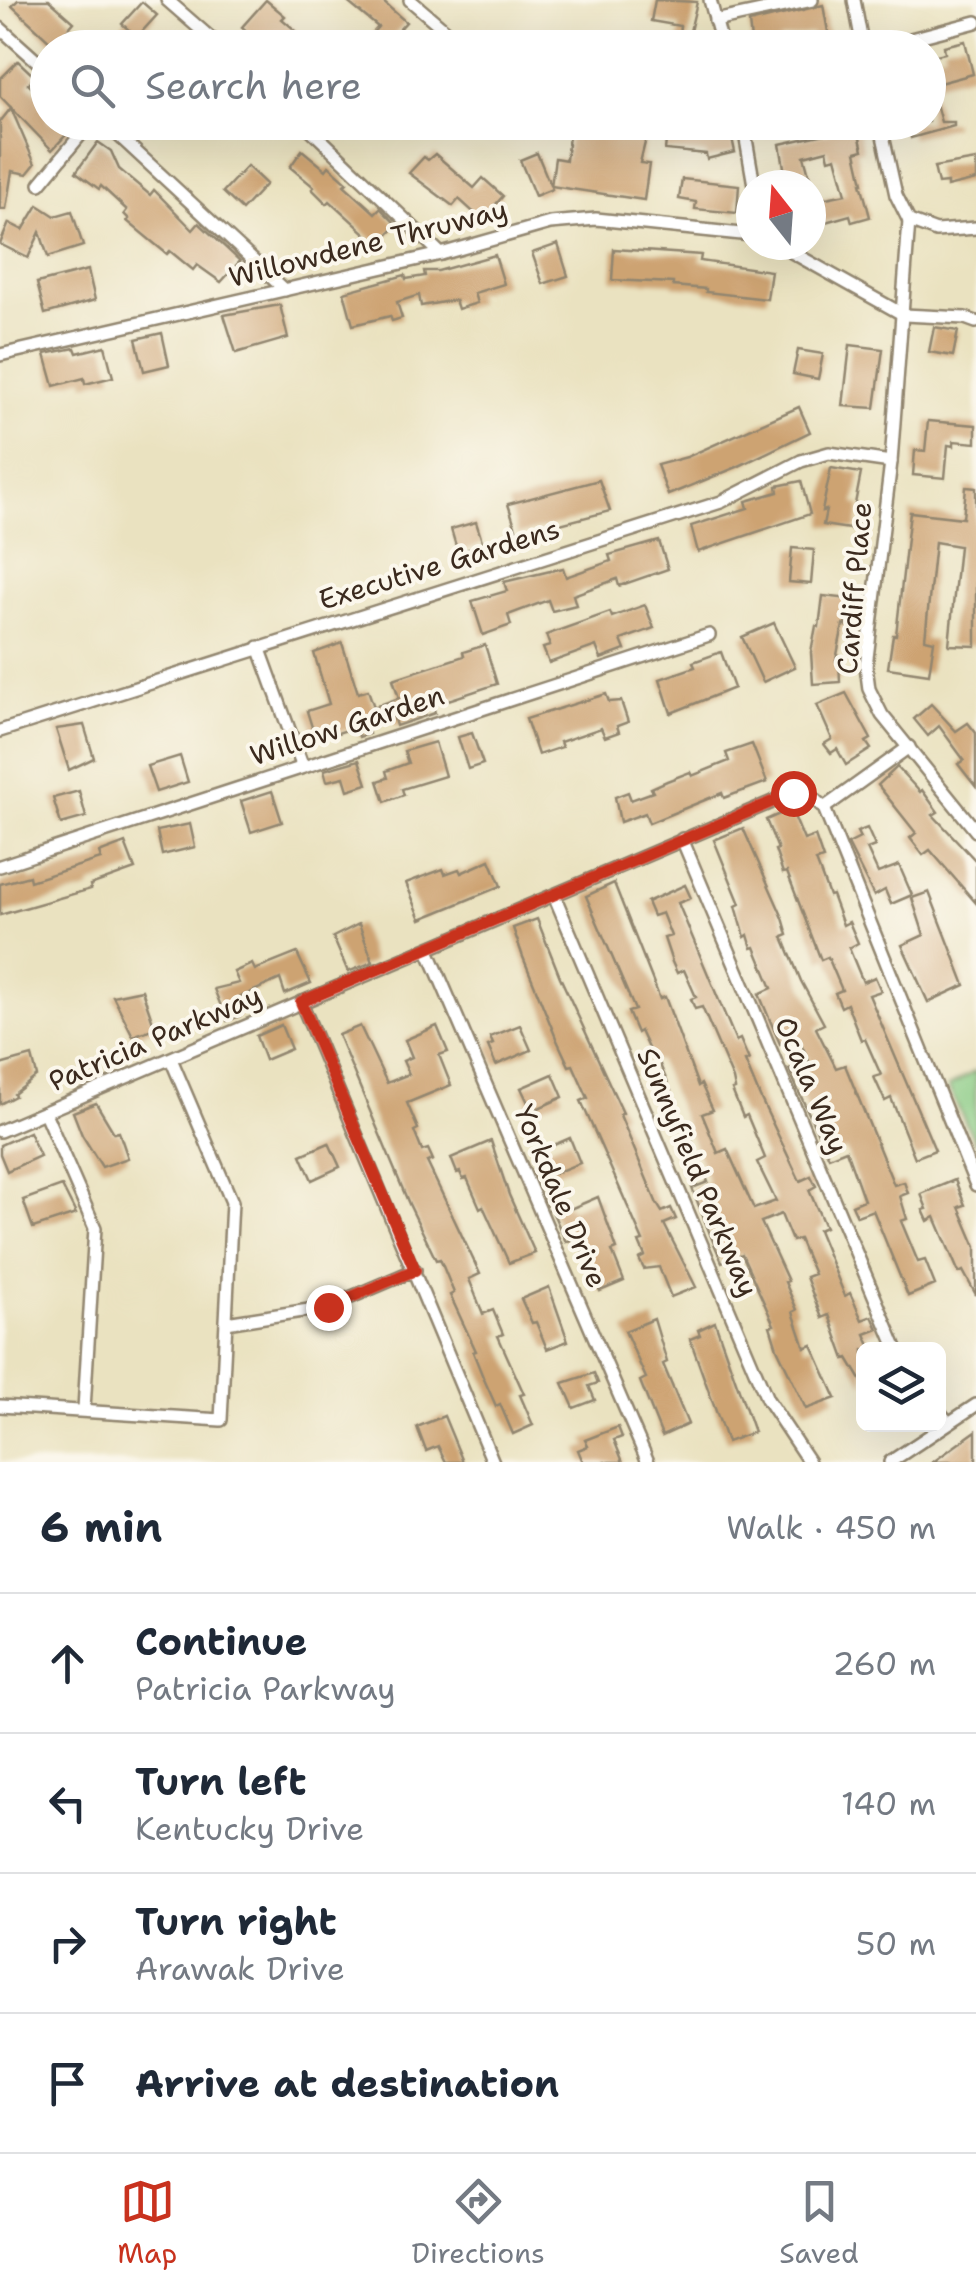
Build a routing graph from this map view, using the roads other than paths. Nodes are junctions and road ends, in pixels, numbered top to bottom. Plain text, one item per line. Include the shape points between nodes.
1 (166, 0) edge
2 (410, 0) edge
3 (710, 0) edge
4 (812, 0) edge
5 (854, 0) edge
6 (715, 21) junction
7 (976, 22) edge
8 (0, 28) edge
9 (201, 30) edge
10 (445, 30) edge
11 (717, 30) edge
12 (860, 30) edge
13 (945, 30) edge
14 (30, 55) edge
15 (76, 140) edge
16 (123, 140) edge
17 (323, 140) edge
18 (746, 140) edge
19 (884, 140) edge
20 (751, 170) edge
21 (40, 184) dead end
22 (908, 221) junction
23 (976, 228) edge
24 (736, 233) edge
25 (441, 254) junction
26 (806, 260) edge
27 (285, 290) junction
28 (904, 315) junction
29 (976, 322) edge
30 (0, 355) edge
31 (890, 462) junction
32 (710, 635) dead end
33 (259, 646) junction
34 (0, 730) edge
35 (909, 747) junction
36 (302, 765) junction
37 (824, 808) junction
38 (976, 831) edge
39 (682, 840) junction
40 (0, 866) edge
41 (554, 894) junction
42 (428, 950) junction
43 (301, 1002) junction
44 (171, 1059) junction
45 (44, 1113) junction
46 (0, 1131) edge
47 (976, 1185) edge
48 (415, 1270) junction
49 (226, 1324) junction
50 (894, 1342) edge
51 (976, 1405) edge
52 (0, 1406) edge
53 (84, 1409) junction
54 (946, 1420) edge
55 (948, 1422) junction
56 (493, 1462) edge
57 (648, 1462) edge
58 (810, 1462) edge
59 (890, 1462) edge

1 - 9 street
2 - 10 street
3 - 6 street
4 - 6 street
5 - 12 street
6 - 11 street
7 - 13 street
8 - 14 street
15 - 21 street
16 - 27 street
17 - 25 street
18 - 20 street
19 - 22 street
22 - 23 street via 936,231
22 - 28 street
24 - 25 street, Willowdene Thruway via 596,219 550,223
25 - 27 street, Willowdene Thruway
26 - 28 street
27 - 30 street, Willowdene Thruway
28 - 29 street
28 - 31 street, Cardiff Place
31 - 33 street, Executive Gardens via 829,453 721,502
31 - 35 street, Cardiff Place via 866,666 882,715
32 - 36 street, Willow Garden
33 - 34 street, Executive Gardens
33 - 36 street
35 - 37 street
35 - 38 street, Cardiff Place
36 - 40 street, Willow Garden
37 - 39 street, Patricia Parkway via 809,794 793,793
37 - 47 street
39 - 41 street, Patricia Parkway
39 - 50 street, Ocala Way
41 - 42 street, Patricia Parkway
41 - 58 street, Sunnyfield Parkway via 766,1399
42 - 43 street, Patricia Parkway
42 - 57 street, Yorkdale Drive
43 - 44 street, Patricia Parkway
43 - 48 street
44 - 45 street, Patricia Parkway
44 - 49 street via 232,1202
45 - 46 street, Patricia Parkway
45 - 53 street via 95,1228
48 - 49 street via 328,1307
48 - 56 street
49 - 53 street via 221,1420
51 - 55 street
52 - 53 street
54 - 55 street
55 - 59 street

